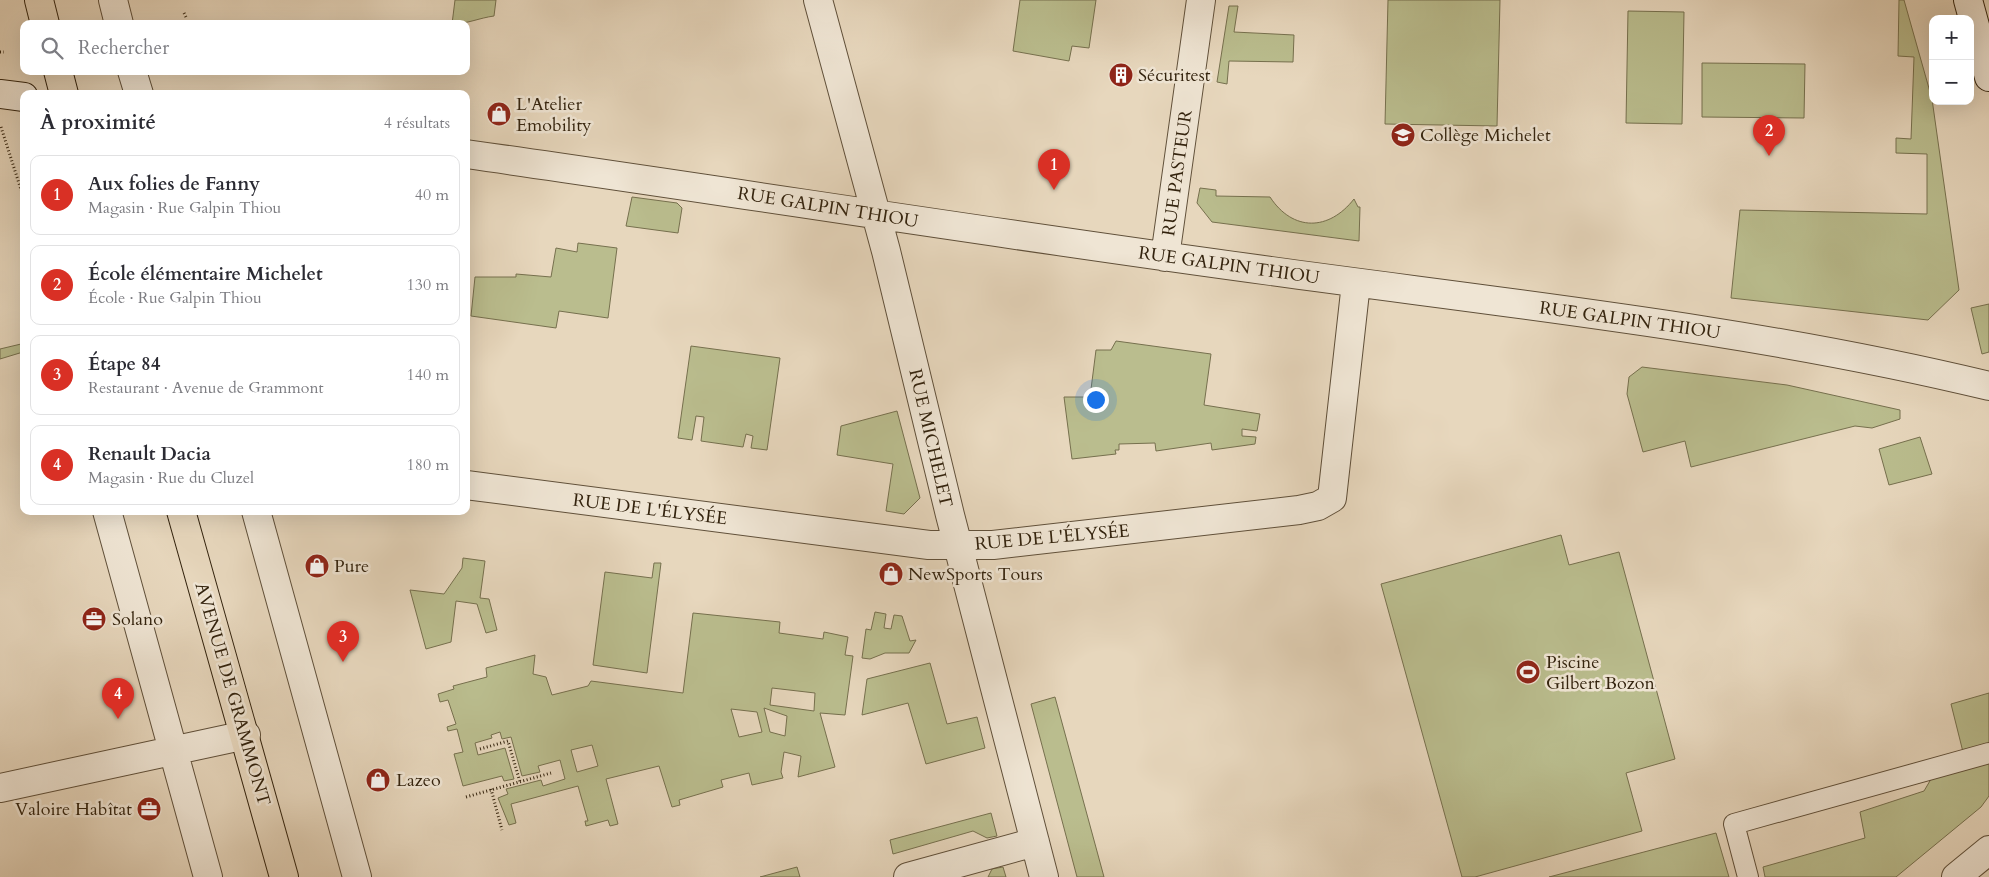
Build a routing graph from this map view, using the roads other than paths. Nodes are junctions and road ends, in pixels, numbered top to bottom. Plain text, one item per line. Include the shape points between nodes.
1 (39, 0) edge
2 (113, 0) edge
3 (818, 0) edge
4 (1201, 0) edge
5 (1968, 0) edge
6 (44, 20) edge
7 (118, 20) edge
8 (59, 75) edge
9 (133, 75) edge
10 (1989, 77) edge
11 (63, 90) edge
12 (138, 90) edge
13 (0, 94) edge
14 (20, 96) edge
15 (470, 155) edge
16 (876, 215) junction
17 (1165, 257) junction
18 (1356, 283) junction
19 (1989, 386) edge
20 (470, 486) edge
21 (108, 515) edge
22 (182, 515) edge
23 (257, 515) edge
24 (958, 545) junction
25 (246, 735) junction
26 (173, 750) junction
27 (1989, 753) edge
28 (0, 788) edge
29 (1035, 842) junction
30 (1989, 850) edge
31 (208, 877) edge
32 (284, 877) edge
33 (357, 877) edge
34 (908, 877) edge
35 (1044, 877) edge
36 (1748, 877) edge
37 (1956, 877) edge

1 - 6 main road
2 - 7 street
3 - 16 street, RUE MICHELET
4 - 17 street, RUE PASTEUR
5 - 10 street
8 - 11 main road
9 - 12 street
13 - 14 street
15 - 16 street, RUE GALPIN THIOU
16 - 17 street, RUE GALPIN THIOU
16 - 24 street, RUE MICHELET
17 - 18 street, RUE GALPIN THIOU
18 - 19 street, RUE GALPIN THIOU via 1800,345
18 - 24 street, RUE DE L'ÉLYSÉE via 1332,498 1318,506 1300,510 993,545
20 - 24 street, RUE DE L'ÉLYSÉE via 930,545
21 - 26 street
22 - 25 main road, AVENUE DE GRAMMONT
23 - 33 street
24 - 29 street, RUE MICHELET
25 - 26 street
25 - 32 main road, AVENUE DE GRAMMONT
26 - 28 street
26 - 31 street
27 - 36 lane via 1734,824
29 - 34 street
29 - 35 street, RUE MICHELET
30 - 37 street

